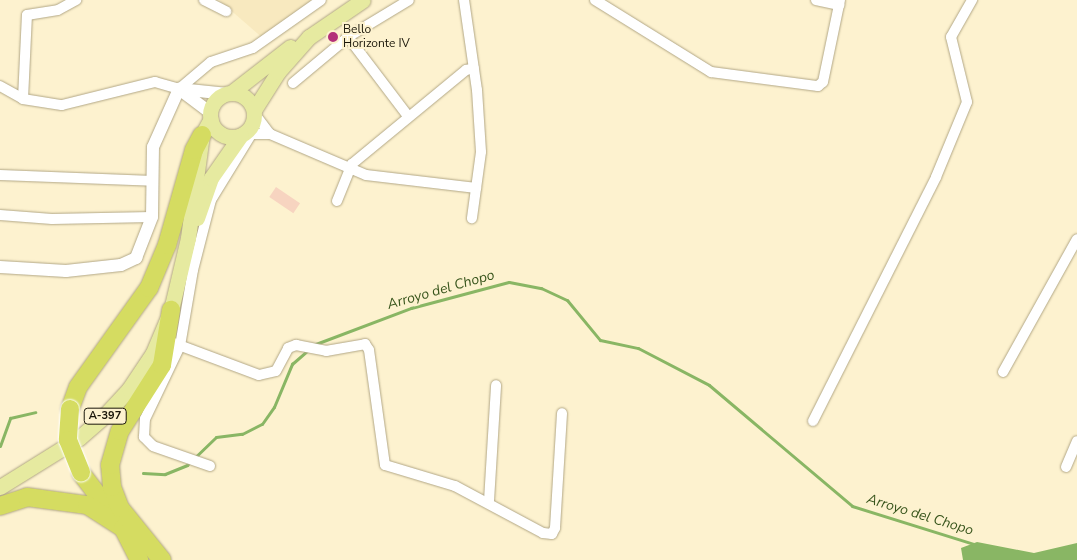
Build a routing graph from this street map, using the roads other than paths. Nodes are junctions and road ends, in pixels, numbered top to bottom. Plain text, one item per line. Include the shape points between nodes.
1 (76, 0) edge
2 (204, 0) edge
3 (321, 0) edge
4 (363, 0) edge
5 (408, 0) edge
6 (464, 0) edge
7 (595, 0) edge
8 (816, 0) edge
9 (972, 0) edge
10 (840, 2) edge
11 (226, 11) dead end
12 (310, 37) junction
13 (348, 37) junction
14 (474, 68) junction
15 (293, 83) dead end
16 (0, 86) edge
17 (179, 88) junction
18 (229, 93) junction
19 (23, 99) junction
20 (254, 112) junction
21 (210, 115) junction
22 (408, 116) junction
23 (246, 134) junction
24 (270, 134) junction
25 (202, 135) junction
26 (350, 169) junction
27 (0, 175) edge
28 (153, 181) junction
29 (476, 188) junction
30 (337, 201) dead end
31 (0, 215) edge
32 (152, 217) junction
33 (472, 218) dead end
34 (188, 238) junction
35 (1077, 238) edge
36 (0, 266) edge
37 (171, 310) junction
38 (174, 343) junction
39 (1003, 372) dead end
40 (496, 386) dead end
41 (562, 413) dead end
42 (813, 421) dead end
43 (1077, 441) edge
44 (210, 466) dead end
45 (1066, 467) dead end
46 (0, 487) edge
47 (489, 501) junction
48 (0, 506) edge
49 (123, 528) junction
50 (138, 560) edge
51 (148, 560) edge
52 (162, 560) edge

1 - 19 street via 58,10 27,15
2 - 11 street
3 - 17 street via 253,48 212,62
4 - 12 main road, A-397
5 - 13 street
6 - 14 street
7 - 10 street via 711,72 758,76 811,86 823,82
8 - 10 street
9 - 42 street via 951,36 967,102 936,177
12 - 18 main road, A-397 via 289,48
12 - 20 main road, A-397 via 278,72
13 - 15 street
13 - 22 street
14 - 22 street via 466,70
14 - 29 street via 481,152
16 - 19 street
17 - 18 street
17 - 19 street via 155,82 62,105
17 - 21 street
17 - 28 street via 158,130
18 - 20 main road via 245,97
18 - 21 main road, A-397 via 217,99
20 - 23 main road, A-397 via 252,125
20 - 24 street
21 - 23 main road via 221,134
21 - 25 main road, A-397
22 - 26 street
23 - 24 street
23 - 34 main road, A-397 via 211,178
23 - 38 street via 211,200
24 - 26 street
25 - 34 main road, A-397
25 - 49 highway, bridge via 194,150 167,245 149,288 78,387 70,409 68,440 81,473
26 - 29 street via 366,175
26 - 30 street
27 - 28 street
28 - 32 street
29 - 33 street
31 - 32 street via 52,219
32 - 36 street via 136,258 121,265 31,272
34 - 37 main road, A-397
35 - 39 street
37 - 38 highway
37 - 46 main road, A-397 via 141,372 104,417 79,438
38 - 44 street via 145,419 144,437 153,446
38 - 47 street via 259,375 276,370 288,348 304,346 317,350 365,344 369,350 381,458 388,468 416,472 455,486 478,500
38 - 52 highway via 156,378 120,431 110,465 112,487 120,508
40 - 47 street
41 - 47 street via 552,534 514,519
43 - 45 street
48 - 49 highway via 27,497 74,501
49 - 50 highway
49 - 51 highway

